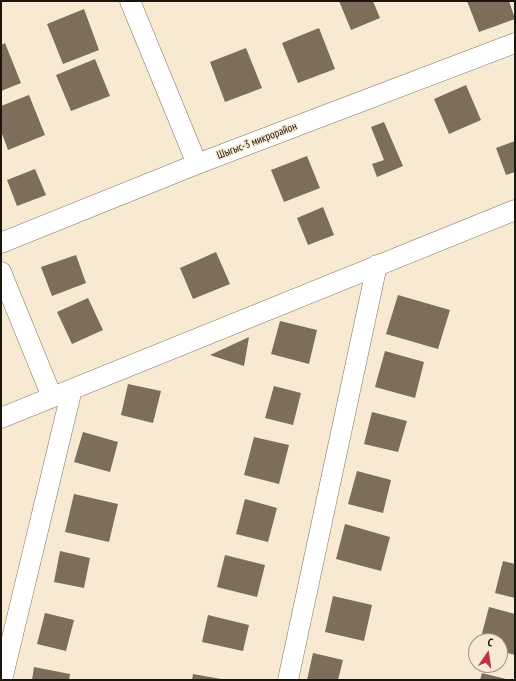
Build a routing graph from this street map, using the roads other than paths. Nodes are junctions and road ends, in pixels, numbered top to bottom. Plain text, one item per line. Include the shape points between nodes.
1 (130, 1) edge
2 (515, 42) edge
3 (197, 164) junction
4 (515, 210) edge
5 (1, 243) edge
6 (377, 265) junction
7 (1, 272) edge
8 (72, 390) junction
9 (52, 398) junction
10 (1, 418) edge
11 (2, 680) edge
12 (288, 680) edge

1 - 3 street
2 - 3 street, Шыгыс-3 микрорайон
3 - 5 street, Шыгыс-3 микрорайон
4 - 6 street
6 - 8 street
6 - 12 street
7 - 9 street
8 - 9 street
8 - 11 street
9 - 10 street

